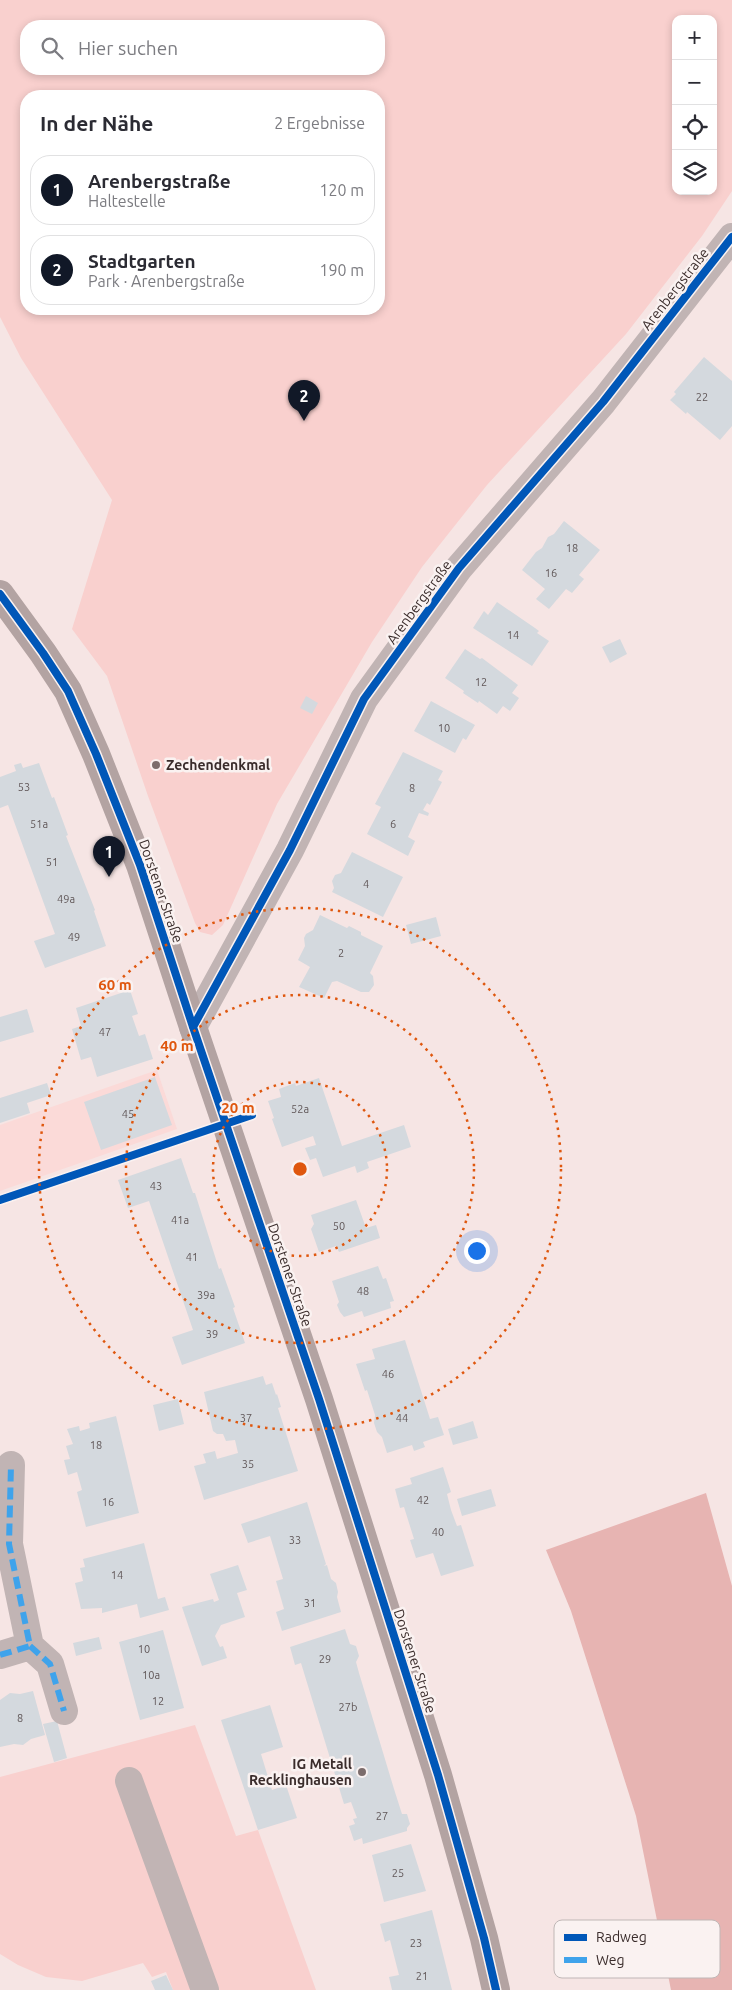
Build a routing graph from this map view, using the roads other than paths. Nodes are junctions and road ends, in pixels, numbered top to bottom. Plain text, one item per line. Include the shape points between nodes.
1 (732, 237) edge
2 (0, 594) edge
3 (193, 1027) junction
4 (11, 1465) dead end
5 (30, 1646) junction
6 (0, 1655) edge
7 (64, 1711) dead end
8 (129, 1781) dead end
9 (205, 1990) edge
10 (496, 1990) edge

1 - 3 street, Arenbergstraße via 603,402 459,568 364,699 290,850
2 - 3 main road, Dorstener Straße via 68,691 82,721 140,865
3 - 10 main road, Dorstener Straße via 319,1399 429,1747
4 - 5 street via 9,1544
5 - 6 street
5 - 7 street via 50,1664
8 - 9 street

